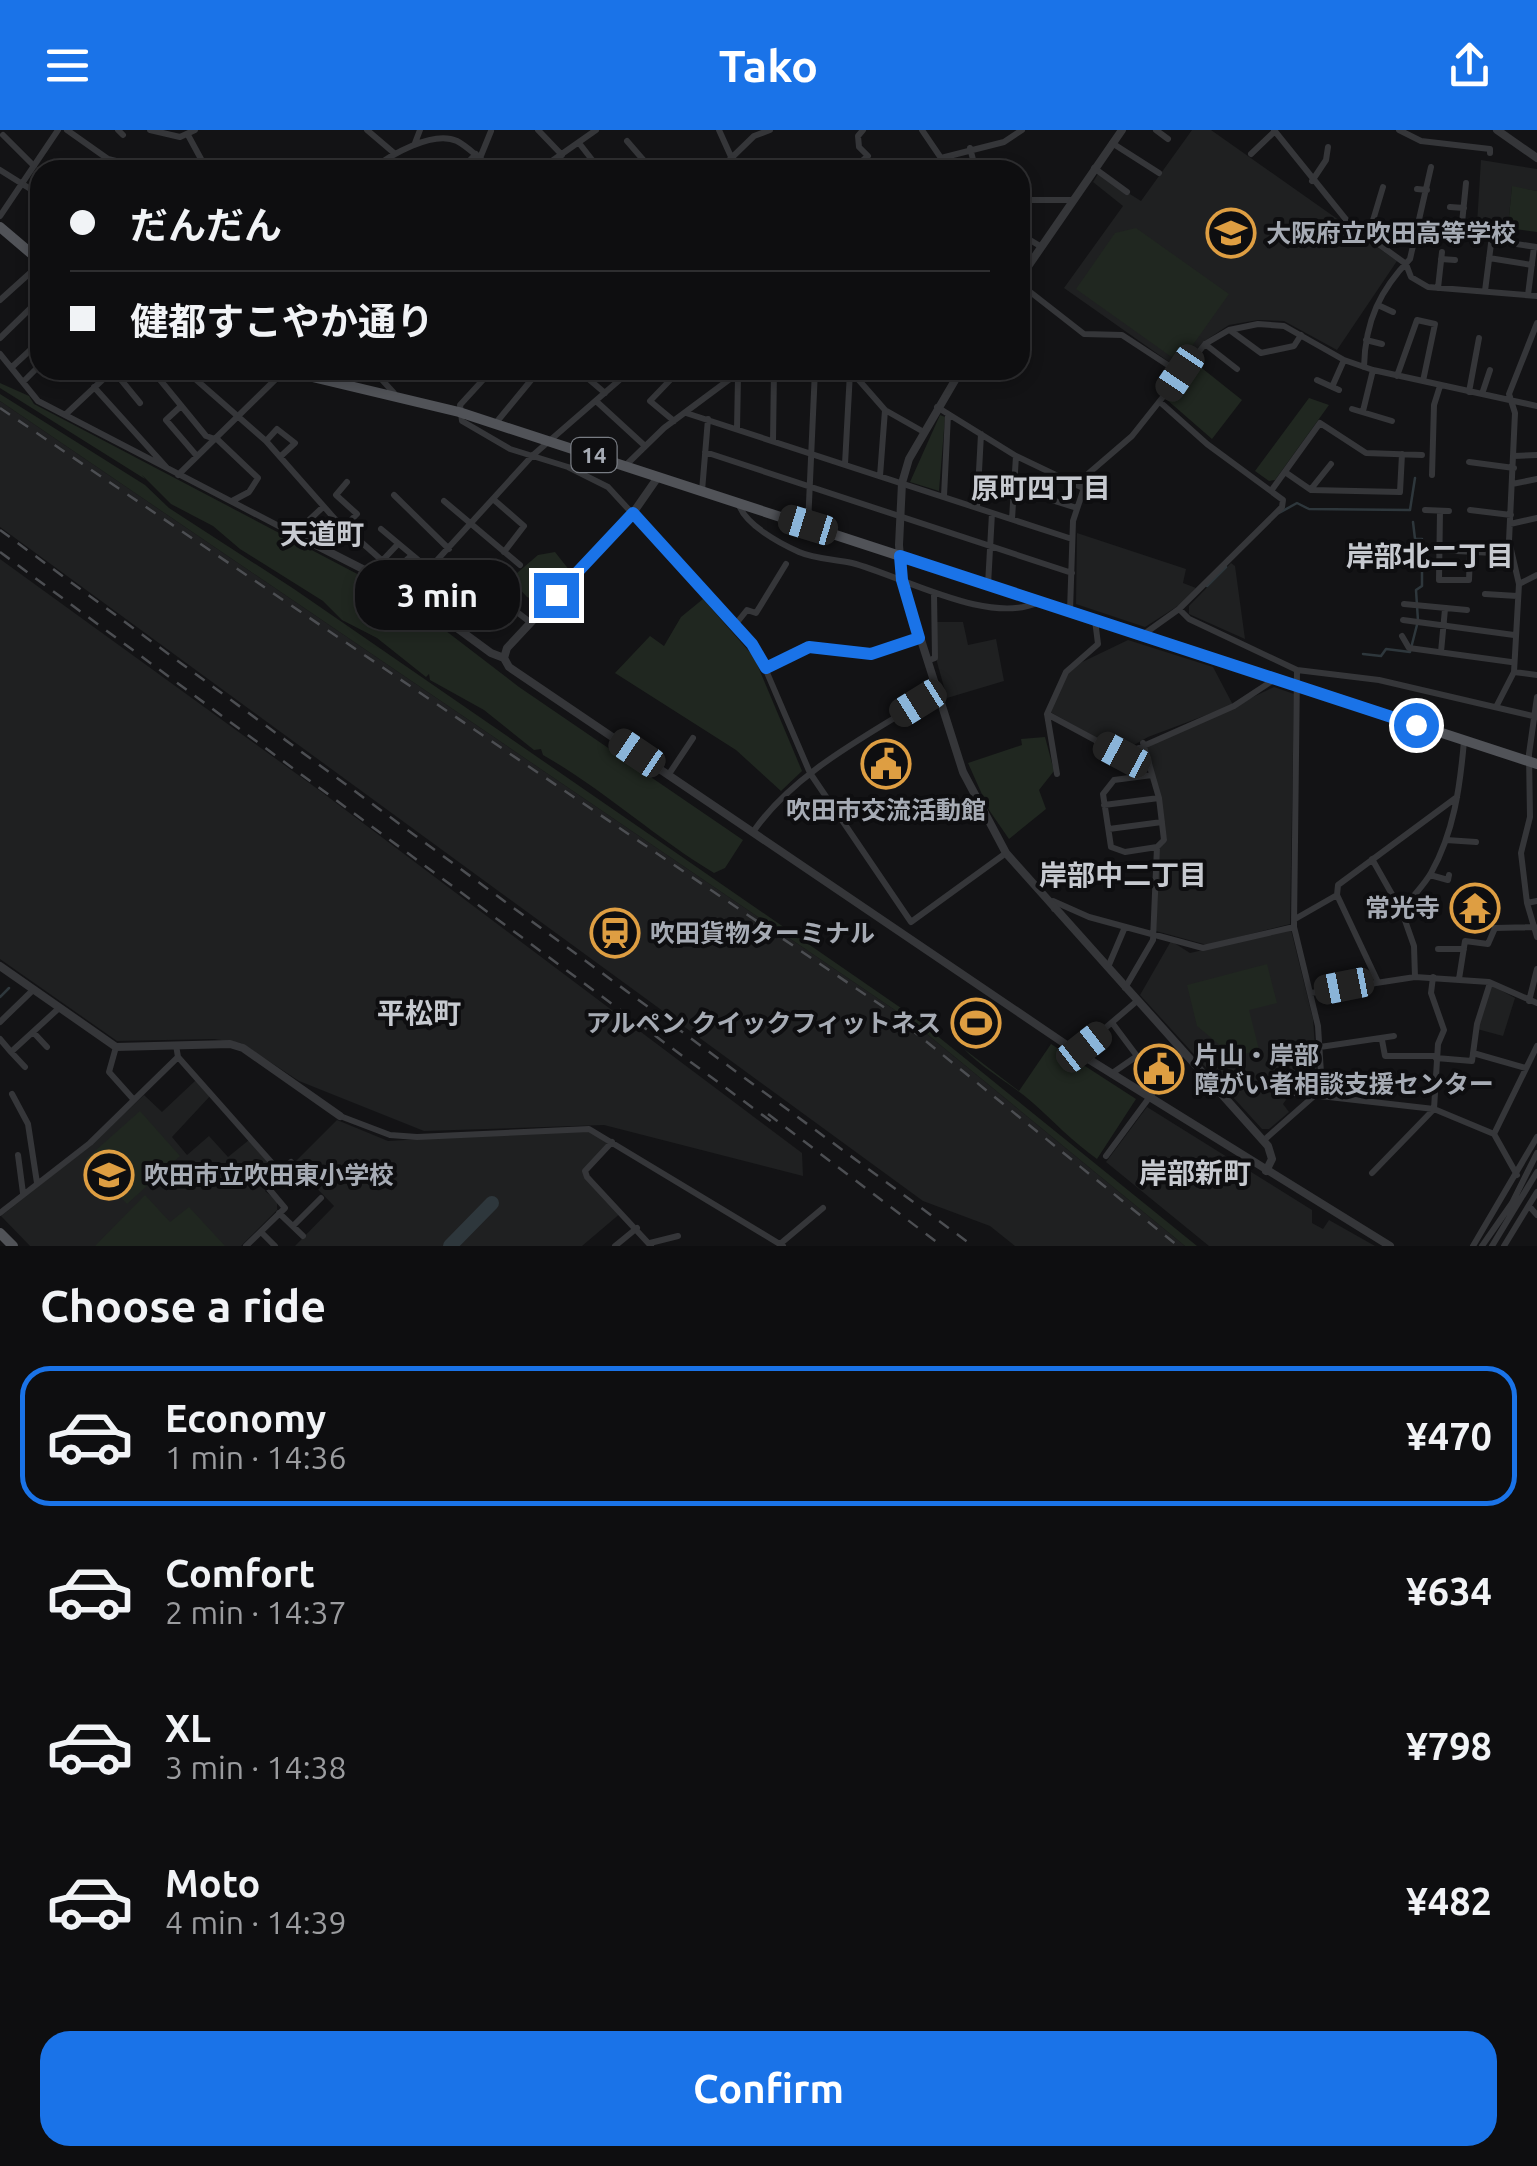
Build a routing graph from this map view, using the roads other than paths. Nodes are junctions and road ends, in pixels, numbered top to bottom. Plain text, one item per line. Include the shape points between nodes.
1 (58, 130) edge
2 (68, 130) edge
3 (150, 130) edge
4 (367, 130) edge
5 (420, 130) edge
6 (538, 130) edge
7 (596, 130) edge
8 (719, 130) edge
9 (770, 130) edge
10 (863, 130) edge
11 (922, 130) edge
12 (1022, 130) edge
13 (1122, 130) edge
14 (1156, 130) edge
15 (1399, 130) edge
16 (1427, 130) edge
17 (1497, 130) edge
18 (491, 131) edge
19 (1274, 131) edge
20 (192, 132) edge
21 (753, 133) edge
22 (1008, 134) edge
23 (1, 135) edge
24 (1168, 139) dead end
25 (627, 141) dead end
26 (1421, 141) junction
27 (1110, 142) junction
28 (415, 143) junction
29 (579, 143) junction
30 (1328, 146) dead end
31 (970, 148) junction
32 (394, 153) junction
33 (1490, 153) dead end
34 (1251, 154) dead end
35 (478, 156) junction
36 (562, 156) junction
37 (940, 158) joint
38 (1537, 158) edge
39 (38, 160) edge
40 (112, 160) edge
41 (204, 160) edge
42 (385, 160) edge
43 (473, 160) edge
44 (482, 160) edge
45 (556, 160) edge
46 (592, 160) edge
47 (643, 160) edge
48 (731, 160) joint
49 (863, 160) edge
50 (973, 160) edge
51 (30, 162) edge
52 (1093, 167) junction
53 (1431, 167) dead end
54 (0, 170) edge
55 (30, 172) edge
56 (1159, 172) dead end
57 (1312, 180) junction
58 (1466, 183) dead end
59 (22, 184) junction
60 (1383, 187) dead end
61 (1417, 188) dead end
62 (30, 189) edge
63 (1427, 190) junction
64 (1127, 192) dead end
65 (1030, 200) edge
66 (1071, 200) junction
67 (1450, 207) dead end
68 (1464, 208) junction
69 (0, 216) edge
70 (1420, 226) junction
71 (0, 228) edge
72 (1493, 228) dead end
73 (1364, 234) junction
74 (1030, 240) edge
75 (1491, 240) junction
76 (1040, 246) junction
77 (1536, 247) edge
78 (30, 254) edge
79 (1489, 258) junction
80 (1454, 260) dead end
81 (1030, 262) edge
82 (1406, 264) junction
83 (1532, 265) junction
84 (30, 272) edge
85 (1030, 284) edge
86 (1438, 288) junction
87 (1486, 291) junction
88 (1532, 296) edge
89 (0, 300) edge
90 (1380, 306) junction
91 (30, 309) edge
92 (1394, 312) dead end
93 (1537, 323) edge
94 (1229, 330) junction
95 (1301, 336) junction
96 (0, 338) edge
97 (1480, 338) dead end
98 (1366, 340) junction
99 (1205, 344) junction
100 (1382, 344) dead end
101 (30, 350) edge
102 (0, 354) edge
103 (1344, 360) junction
104 (12, 367) junction
105 (1364, 367) junction
106 (1238, 369) dead end
107 (1373, 370) junction
108 (1490, 370) dead end
109 (1180, 373) junction
110 (30, 375) edge
111 (1397, 376) junction
112 (101, 380) edge
113 (120, 380) edge
114 (160, 380) edge
115 (197, 380) edge
116 (275, 380) edge
117 (332, 380) edge
118 (382, 380) edge
119 (484, 380) edge
120 (531, 380) edge
121 (590, 380) edge
122 (620, 380) edge
123 (670, 380) edge
124 (731, 380) edge
125 (740, 380) edge
126 (774, 380) edge
127 (814, 380) edge
128 (849, 380) edge
129 (859, 380) edge
130 (954, 380) edge
131 (1317, 380) dead end
132 (24, 381) junction
133 (1423, 381) junction
134 (1440, 386) junction
135 (94, 387) junction
136 (1469, 392) junction
137 (394, 393) junction
138 (606, 393) junction
139 (1482, 394) junction
140 (1511, 400) junction
141 (596, 401) junction
142 (1160, 402) junction
143 (140, 403) dead end
144 (181, 406) junction
145 (1537, 406) edge
146 (937, 407) junction
147 (1352, 408) dead end
148 (885, 410) junction
149 (1363, 411) junction
150 (459, 412) junction
151 (686, 413) junction
152 (948, 413) junction
153 (65, 414) junction
154 (238, 416) junction
155 (708, 420) junction
156 (674, 421) junction
157 (1386, 422) dead end
158 (495, 424) junction
159 (737, 429) junction
160 (922, 431) junction
161 (982, 434) junction
162 (211, 438) junction
163 (266, 441) junction
164 (773, 441) junction
165 (549, 442) junction
166 (646, 446) junction
167 (705, 452) junction
168 (811, 453) junction
169 (1402, 454) junction
170 (196, 455) junction
171 (1422, 455) dead end
172 (1537, 455) edge
173 (532, 456) junction
174 (1016, 456) junction
175 (1514, 456) junction
176 (280, 457) junction
177 (845, 464) junction
178 (1331, 464) dead end
179 (1472, 464) dead end
180 (625, 466) junction
181 (1514, 468) junction
182 (1285, 472) junction
183 (174, 473) junction
184 (880, 476) junction
185 (1432, 476) dead end
186 (658, 477) junction
187 (1537, 479) edge
188 (347, 482) dead end
189 (902, 483) junction
190 (809, 486) junction
191 (1511, 486) junction
192 (1014, 488) junction
193 (1084, 488) junction
194 (1310, 490) junction
195 (702, 491) junction
196 (1272, 491) junction
197 (394, 495) dead end
198 (944, 496) junction
199 (493, 499) junction
200 (444, 501) dead end
201 (232, 502) junction
202 (738, 504) junction
203 (323, 507) junction
204 (977, 508) junction
205 (1077, 508) junction
206 (1425, 510) dead end
207 (1470, 510) dead end
208 (633, 513) junction
209 (992, 513) junction
210 (1511, 515) junction
211 (900, 516) junction
212 (1537, 518) edge
213 (1012, 520) junction
214 (1510, 524) junction
215 (472, 525) junction
216 (808, 525) junction
217 (344, 527) junction
218 (381, 529) dead end
219 (294, 534) junction
220 (1072, 539) junction
221 (398, 544) junction
222 (990, 546) junction
223 (449, 549) junction
224 (1439, 550) junction
225 (504, 552) junction
226 (1470, 554) junction
227 (1511, 554) junction
228 (412, 555) junction
229 (900, 556) junction
230 (380, 563) junction
231 (786, 564) dead end
232 (520, 565) dead end
233 (430, 569) junction
234 (392, 573) junction
235 (1072, 573) junction
236 (1537, 575) edge
237 (902, 580) junction
238 (1519, 584) junction
239 (988, 585) junction
240 (410, 590) junction
241 (934, 594) junction
242 (1485, 594) dead end
243 (1518, 596) junction
244 (497, 597) dead end
245 (1041, 601) junction
246 (1404, 604) dead end
247 (1179, 609) junction
248 (1445, 609) junction
249 (1467, 610) dead end
250 (1070, 611) junction
251 (1095, 619) junction
252 (1403, 620) dead end
253 (530, 622) junction
254 (1444, 624) junction
255 (736, 625) junction
256 (1144, 635) junction
257 (1514, 635) junction
258 (1402, 636) dead end
259 (919, 638) junction
260 (1440, 652) junction
261 (504, 658) junction
262 (927, 661) junction
263 (1511, 662) junction
264 (766, 668) junction
265 (1297, 670) junction
266 (1514, 672) junction
267 (1537, 675) edge
268 (1276, 678) junction
269 (1297, 686) junction
270 (1537, 697) edge
271 (939, 700) junction
272 (1496, 707) junction
273 (1047, 714) junction
274 (1535, 716) edge
275 (693, 738) dead end
276 (1464, 741) junction
277 (1143, 743) junction
278 (1533, 762) edge
279 (668, 774) junction
280 (810, 774) junction
281 (1057, 774) dead end
282 (1152, 775) junction
283 (1457, 797) junction
284 (1159, 798) junction
285 (1534, 800) edge
286 (1104, 805) junction
287 (1162, 822) junction
288 (1108, 829) junction
289 (754, 832) junction
290 (1446, 840) junction
291 (1476, 842) dead end
292 (1157, 847) junction
293 (1006, 853) junction
294 (1372, 860) junction
295 (1430, 874) junction
296 (1449, 875) dead end
297 (1337, 896) junction
298 (1537, 901) edge
299 (1527, 903) junction
300 (1054, 909) junction
301 (1402, 912) junction
302 (1294, 923) junction
303 (1125, 927) junction
304 (1535, 927) edge
305 (1153, 934) junction
306 (1537, 936) edge
307 (1438, 949) dead end
308 (1464, 949) junction
309 (0, 966) edge
310 (1107, 968) junction
311 (1537, 969) edge
312 (1415, 976) junction
313 (1432, 978) junction
314 (1459, 979) junction
315 (1378, 980) junction
316 (1490, 983) junction
317 (1126, 988) junction
318 (33, 990) junction
319 (1311, 993) junction
320 (1137, 1001) junction
321 (1533, 1002) edge
322 (58, 1009) junction
323 (0, 1022) edge
324 (1113, 1024) junction
325 (33, 1032) junction
326 (1394, 1036) dead end
327 (0, 1039) edge
328 (1382, 1040) junction
329 (176, 1045) junction
330 (1537, 1046) edge
331 (47, 1047) dead end
332 (116, 1047) junction
333 (1320, 1047) junction
334 (11, 1052) junction
335 (1077, 1052) junction
336 (1183, 1052) junction
337 (1473, 1053) junction
338 (1137, 1056) junction
339 (178, 1057) junction
340 (1436, 1057) junction
341 (25, 1067) dead end
342 (1526, 1068) junction
343 (1111, 1074) junction
344 (1158, 1084) junction
345 (1294, 1093) dead end
346 (1320, 1093) junction
347 (12, 1094) dead end
348 (1148, 1098) junction
349 (134, 1100) junction
350 (1434, 1109) junction
351 (340, 1116) joint
352 (1494, 1134) junction
353 (1537, 1138) edge
354 (1262, 1141) junction
355 (612, 1142) junction
356 (1537, 1153) edge
357 (18, 1155) dead end
358 (1106, 1156) dead end
359 (290, 1162) dead end
360 (1383, 1162) junction
361 (1390, 1169) dead end
362 (1266, 1171) junction
363 (280, 1172) junction
364 (1537, 1172) edge
365 (1372, 1173) dead end
366 (1517, 1175) junction
367 (37, 1182) junction
368 (1537, 1192) edge
369 (23, 1194) junction
370 (321, 1198) dead end
371 (1529, 1206) junction
372 (823, 1208) dead end
373 (0, 1213) edge
374 (279, 1213) junction
375 (1537, 1215) edge
376 (293, 1226) junction
377 (637, 1228) junction
378 (260, 1232) junction
379 (0, 1233) edge
380 (302, 1236) dead end
381 (678, 1236) dead end
382 (650, 1245) edge
383 (782, 1245) edge
384 (14, 1246) edge
385 (246, 1246) edge
386 (275, 1246) edge
387 (616, 1246) edge
388 (1390, 1246) edge
389 (1473, 1246) edge
390 (1482, 1246) edge
391 (1492, 1246) edge
392 (1504, 1246) edge

1 - 39 street
2 - 40 street
3 - 20 street via 180,138
4 - 32 street
5 - 28 street
6 - 36 street
7 - 29 street
8 - 48 street
9 - 21 street
10 - 49 street via 858,136 868,156
11 - 37 street
12 - 22 street
13 - 27 street
14 - 24 street
15 - 26 street
16 - 26 street
17 - 38 street
18 - 35 street
19 - 34 street
19 - 57 street
20 - 41 street
21 - 48 street
22 - 31 street
23 - 51 street
25 - 47 street
26 - 33 street
27 - 52 street
27 - 56 street
28 - 32 street
28 - 35 street via 455,139
29 - 36 street
29 - 46 street
30 - 57 street
31 - 37 street
31 - 50 street
32 - 42 street
35 - 43 street
35 - 44 street
36 - 45 street
52 - 64 street
52 - 66 street
53 - 63 street
54 - 59 street
55 - 59 street
57 - 73 street
58 - 68 street
59 - 62 street
59 - 69 street
60 - 73 street
61 - 63 street
63 - 70 street
65 - 66 street
66 - 76 street
67 - 68 street
68 - 70 street via 1461,233
70 - 82 street
71 - 78 main road
72 - 75 street
73 - 82 street
74 - 76 street
75 - 77 street
75 - 79 street
76 - 81 street
77 - 83 street
79 - 83 street
79 - 87 street
80 - 86 street via 1442,255
82 - 86 street via 1410,278
82 - 90 street via 1380,294
83 - 88 street
84 - 89 street
85 - 109 street via 1084,334 1122,334
86 - 87 street
87 - 88 street
90 - 92 street
90 - 98 street
91 - 96 street
93 - 140 street
94 - 95 street via 1284,326
94 - 95 street via 1261,354 1294,346
94 - 99 street
95 - 103 street
97 - 136 street
98 - 100 street
98 - 105 street
99 - 106 street
99 - 109 street
101 - 104 street
102 - 104 street
103 - 105 street
103 - 131 street via 1336,388
104 - 132 street
105 - 107 street
107 - 111 street
107 - 149 street
108 - 139 street
109 - 142 street
110 - 132 street
111 - 133 street
111 - 133 street via 1417,320 1434,324
112 - 135 street
113 - 143 street
114 - 144 street
115 - 154 street
116 - 154 street
117 - 137 main road, 14
118 - 137 street
119 - 150 street
120 - 158 street
121 - 138 street
122 - 138 street
123 - 156 street via 650,401
124 - 151 street
125 - 159 street
126 - 164 street
127 - 168 street
128 - 177 street
129 - 148 street
130 - 146 street
132 - 153 street via 38,400
133 - 134 street
134 - 136 street
134 - 185 street
135 - 153 street
135 - 183 street
136 - 139 street
137 - 150 main road, 14
138 - 141 street
139 - 140 street
140 - 145 street
140 - 175 street
141 - 165 street
141 - 166 street
142 - 193 street via 1082,479
142 - 196 street
144 - 162 street
144 - 170 street via 166,420
146 - 152 street
146 - 160 street
147 - 149 street
148 - 160 street
148 - 184 street
149 - 157 street
150 - 158 main road, 14
150 - 173 street via 467,427
151 - 155 street
151 - 156 street
152 - 161 street
152 - 198 street
153 - 183 street
154 - 162 street
154 - 163 street
155 - 159 street
155 - 167 street
156 - 166 street
158 - 165 main road, 14
159 - 164 street
160 - 189 street
161 - 174 street
161 - 204 street
162 - 170 street
162 - 201 street via 258,478
163 - 176 street
163 - 176 street via 276,429 295,444
164 - 168 street
165 - 173 street
165 - 180 main road, 14
166 - 180 street
167 - 190 street
167 - 195 street
168 - 177 street
168 - 190 street
169 - 171 street
169 - 182 street via 1366,453 1320,423
169 - 194 street via 1400,492
170 - 183 street
172 - 175 street
173 - 199 street
173 - 208 street via 608,487
174 - 192 street
174 - 193 street
175 - 181 street
176 - 203 street
177 - 184 street
178 - 194 street
179 - 181 street
180 - 186 main road, 14
181 - 191 street
182 - 194 street
182 - 196 street
183 - 201 street
184 - 189 street
186 - 195 main road, 14
186 - 208 street
187 - 191 street
188 - 217 street via 336,494 357,514
189 - 198 street
189 - 211 street
190 - 211 street
190 - 216 street
191 - 210 street
192 - 205 street
192 - 213 street
193 - 205 street
195 - 202 main road, 14
196 - 247 street via 1282,507
197 - 223 street
198 - 204 street
199 - 215 street
199 - 225 street via 524,526
200 - 215 street
201 - 219 street
202 - 216 main road, 14
202 - 237 street via 749,521 798,552
203 - 217 street
203 - 219 street
204 - 209 street
205 - 220 street
206 - 224 street via 1444,511
207 - 210 street
208 - 253 street
208 - 255 street
209 - 213 street
209 - 222 street
210 - 214 street
211 - 222 street
211 - 229 street
212 - 214 street
213 - 220 street
214 - 227 street
215 - 223 street
215 - 225 street
216 - 229 main road, 14
217 - 230 street
218 - 221 street
219 - 240 street
220 - 235 street
221 - 228 street
221 - 230 street
222 - 235 street
222 - 239 street
223 - 233 street
224 - 226 street
224 - 226 street via 1438,580 1469,580
225 - 232 street
226 - 227 street
227 - 238 street
228 - 233 street
228 - 234 street
229 - 237 street
229 - 239 main road, 14
230 - 234 street
231 - 255 street via 756,612 747,610
233 - 240 street
234 - 240 street
235 - 250 street
236 - 238 street
237 - 241 street
237 - 259 street
238 - 243 street
239 - 245 main road, 14
240 - 261 street
241 - 245 street via 993,606
241 - 262 street via 934,658
242 - 243 street
243 - 257 street
244 - 253 street
245 - 250 main road, 14
246 - 248 street
247 - 256 street
247 - 265 street
248 - 249 street
248 - 254 street
250 - 251 main road, 14
251 - 256 main road, 14
251 - 273 street via 1098,644 1066,672
252 - 254 street
253 - 261 street
254 - 257 street
254 - 260 street
255 - 264 street
256 - 268 main road, 14
257 - 263 street
258 - 260 street via 1411,648
259 - 262 street
259 - 264 street via 871,654 809,647
260 - 263 street
261 - 279 street
262 - 271 street
263 - 266 street
264 - 280 street
265 - 269 street
265 - 272 street via 1379,680
266 - 267 street
266 - 272 street
268 - 269 main road, 14
268 - 277 street via 1234,706
269 - 276 main road, 14
269 - 302 street
270 - 274 street
271 - 280 street via 918,703
271 - 293 street via 963,772
272 - 274 street
273 - 277 street via 1122,755
273 - 281 street
274 - 278 street
275 - 279 street
276 - 278 main road, 14
276 - 283 street
277 - 282 street
278 - 285 street
279 - 289 street
280 - 289 street
280 - 293 street via 911,922
282 - 284 street
282 - 286 street via 1114,780 1102,794
283 - 290 street
283 - 294 street
284 - 286 street
284 - 287 street
285 - 299 street via 1521,854
286 - 288 street
287 - 288 street
287 - 292 street via 1164,840
288 - 292 street via 1111,846 1126,852
289 - 335 street
290 - 291 street
290 - 295 street
292 - 305 street
293 - 300 street
294 - 297 street via 1340,881
294 - 301 street
295 - 296 street via 1448,880
295 - 301 street
297 - 302 street
297 - 315 street
298 - 299 street
299 - 304 street
300 - 303 street via 1054,900
300 - 310 street
301 - 312 street
302 - 305 street via 1203,948
302 - 319 street
303 - 305 street
303 - 310 street
304 - 306 street
304 - 308 street via 1495,928 1488,944 1466,941
305 - 317 street
307 - 308 street
308 - 314 street
309 - 318 street
310 - 317 street
311 - 321 street
312 - 313 street
312 - 315 street
313 - 314 street
313 - 340 street via 1444,1030
314 - 316 street
315 - 319 street
316 - 321 street
316 - 337 street
317 - 320 street
318 - 322 street
318 - 323 street
319 - 333 street
320 - 324 street
320 - 336 street
322 - 325 street
322 - 332 street
324 - 335 street
324 - 338 street
325 - 331 street
325 - 334 street
326 - 328 street
327 - 334 street
328 - 333 street
328 - 340 street via 1384,1056
329 - 332 street
329 - 339 street
329 - 351 street via 243,1048
330 - 342 street
332 - 349 street via 109,1072
333 - 346 street
334 - 341 street
335 - 343 street
336 - 344 street
336 - 354 street
337 - 340 street via 1472,1060
337 - 342 street
338 - 343 street
338 - 344 street
339 - 349 street
339 - 363 street
340 - 350 street
342 - 352 street
343 - 348 street
344 - 348 street
345 - 346 street
346 - 350 street
346 - 354 street
347 - 367 street via 32,1140
348 - 358 street
348 - 362 street
349 - 367 street
350 - 352 street
350 - 360 street via 1413,1139
351 - 355 street via 390,1135 589,1129
352 - 366 street
353 - 366 street
354 - 362 street via 1272,1155
355 - 377 street via 585,1172
355 - 383 street
356 - 390 street
357 - 369 street
359 - 363 street
360 - 361 street
360 - 365 street
362 - 388 street
363 - 374 street via 270,1189 285,1208
364 - 391 street
366 - 389 street
367 - 369 street
368 - 371 street
369 - 373 street
370 - 376 street
371 - 375 street
371 - 392 street
372 - 383 street
374 - 376 street
374 - 378 street
376 - 380 street
377 - 382 street
377 - 387 street
378 - 385 street
378 - 386 street
379 - 384 main road
381 - 382 street

